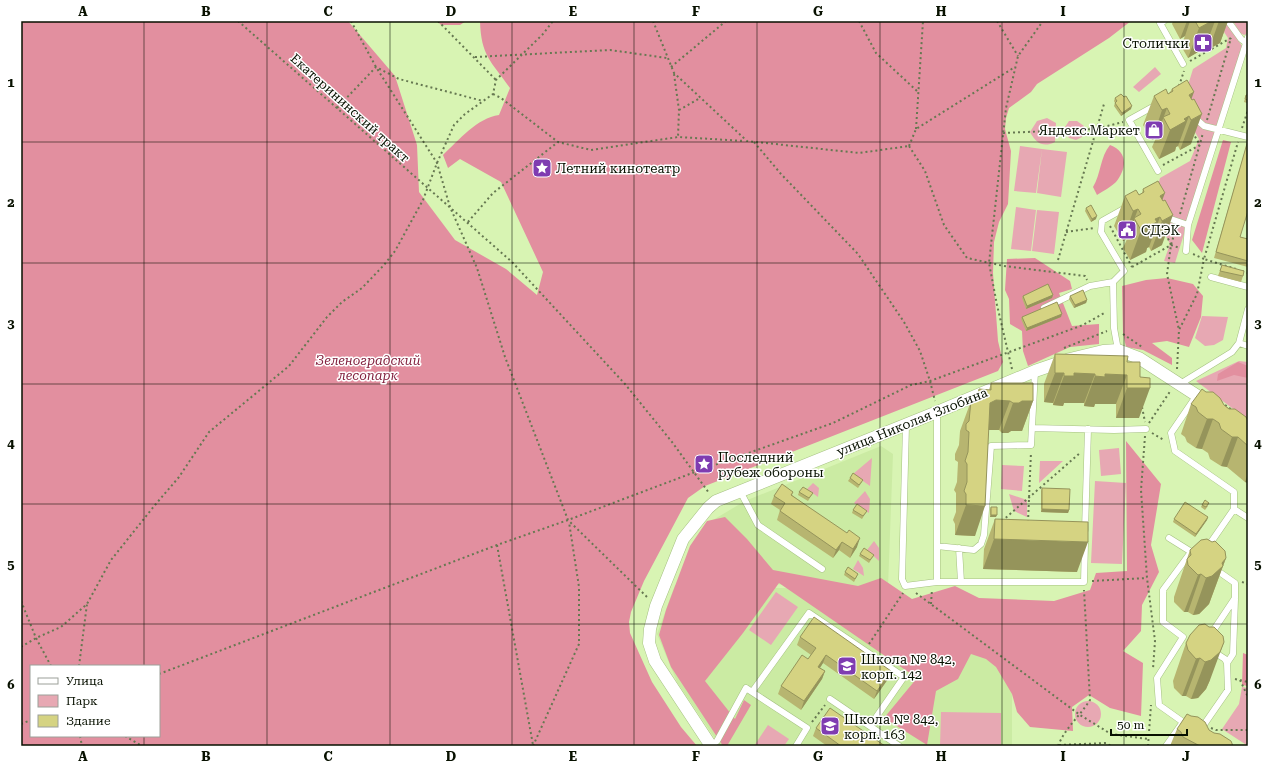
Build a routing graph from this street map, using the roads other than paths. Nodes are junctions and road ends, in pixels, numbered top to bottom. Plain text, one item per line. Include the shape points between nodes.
1 (1164, 21) edge
2 (1228, 21) edge
3 (1247, 40) edge
4 (1241, 61) junction
5 (1248, 63) edge
6 (1185, 65) road end
7 (1177, 93) edge
8 (1192, 113) edge
9 (1219, 129) junction
10 (1248, 137) edge
11 (1160, 169) road end
12 (1132, 204) edge
13 (1161, 211) edge
14 (1188, 225) junction
15 (1186, 251) road end
16 (1211, 277) dead end
17 (1113, 282) junction
18 (1248, 287) edge
19 (1248, 309) edge
20 (1040, 310) edge
21 (1239, 343) junction
22 (1248, 346) edge
23 (1118, 350) junction
24 (1035, 371) junction
25 (1178, 379) junction
26 (1197, 395) junction
27 (938, 412) junction
28 (1221, 412) edge
29 (906, 425) junction
30 (1033, 428) junction
31 (1088, 429) junction
32 (1146, 429) road end
33 (740, 492) junction
34 (1234, 509) junction
35 (1248, 518) edge
36 (984, 535) junction
37 (991, 535) dead end
38 (1078, 536) edge
39 (1085, 536) junction
40 (1169, 538) dead end
41 (937, 546) junction
42 (959, 548) junction
43 (1191, 552) junction
44 (1212, 566) edge
45 (822, 569) dead end
46 (935, 582) junction
47 (961, 582) junction
48 (1235, 598) junction
49 (1208, 640) edge
50 (1209, 649) edge
51 (1227, 663) junction
52 (752, 692) junction
53 (830, 699) road end
54 (870, 726) junction
55 (1194, 729) junction
56 (711, 746) edge
57 (796, 746) edge
58 (899, 746) edge
59 (1166, 746) edge

1 - 6 lane via 1160,23
2 - 3 lane via 1241,39
3 - 4 lane
4 - 5 lane
4 - 9 lane
7 - 11 lane via 1129,120
8 - 9 lane via 1204,126
9 - 10 lane
9 - 14 lane
12 - 17 lane via 1102,221 1101,232 1124,271
13 - 14 lane via 1165,217
14 - 15 lane
16 - 18 lane
17 - 20 lane via 1090,286
17 - 23 lane
19 - 21 lane
21 - 22 lane
21 - 25 lane via 1227,356
23 - 24 street, улица Николая Злобина via 1070,359
23 - 25 street
24 - 27 street, улица Николая Злобина
24 - 30 lane
25 - 26 street
26 - 28 street
26 - 34 lane via 1170,433 1175,451 1234,492
27 - 29 street, улица Николая Злобина
27 - 41 lane
29 - 33 street, улица Николая Злобина
29 - 46 lane via 902,579 905,586
30 - 31 lane
30 - 36 lane via 1031,445 991,446
31 - 32 lane
31 - 39 lane
33 - 45 lane via 758,525
33 - 56 street, улица Николая Злобина via 712,504 683,539 656,606 650,636 656,661
34 - 35 lane
34 - 43 lane via 1202,556
36 - 37 lane
36 - 42 lane via 981,544 974,550
38 - 39 lane
39 - 47 lane via 1084,582
40 - 43 lane
41 - 42 lane
41 - 46 lane
42 - 47 lane
43 - 55 lane via 1163,590 1162,622 1186,636 1157,678 1159,705
44 - 48 lane via 1235,583
46 - 47 lane
48 - 49 lane
48 - 51 lane via 1233,654
50 - 51 lane
51 - 55 lane via 1228,690 1204,724
52 - 54 lane via 809,614 904,677
52 - 56 lane via 746,688 717,741
52 - 57 lane via 807,728
53 - 54 lane
54 - 58 lane
55 - 59 lane

